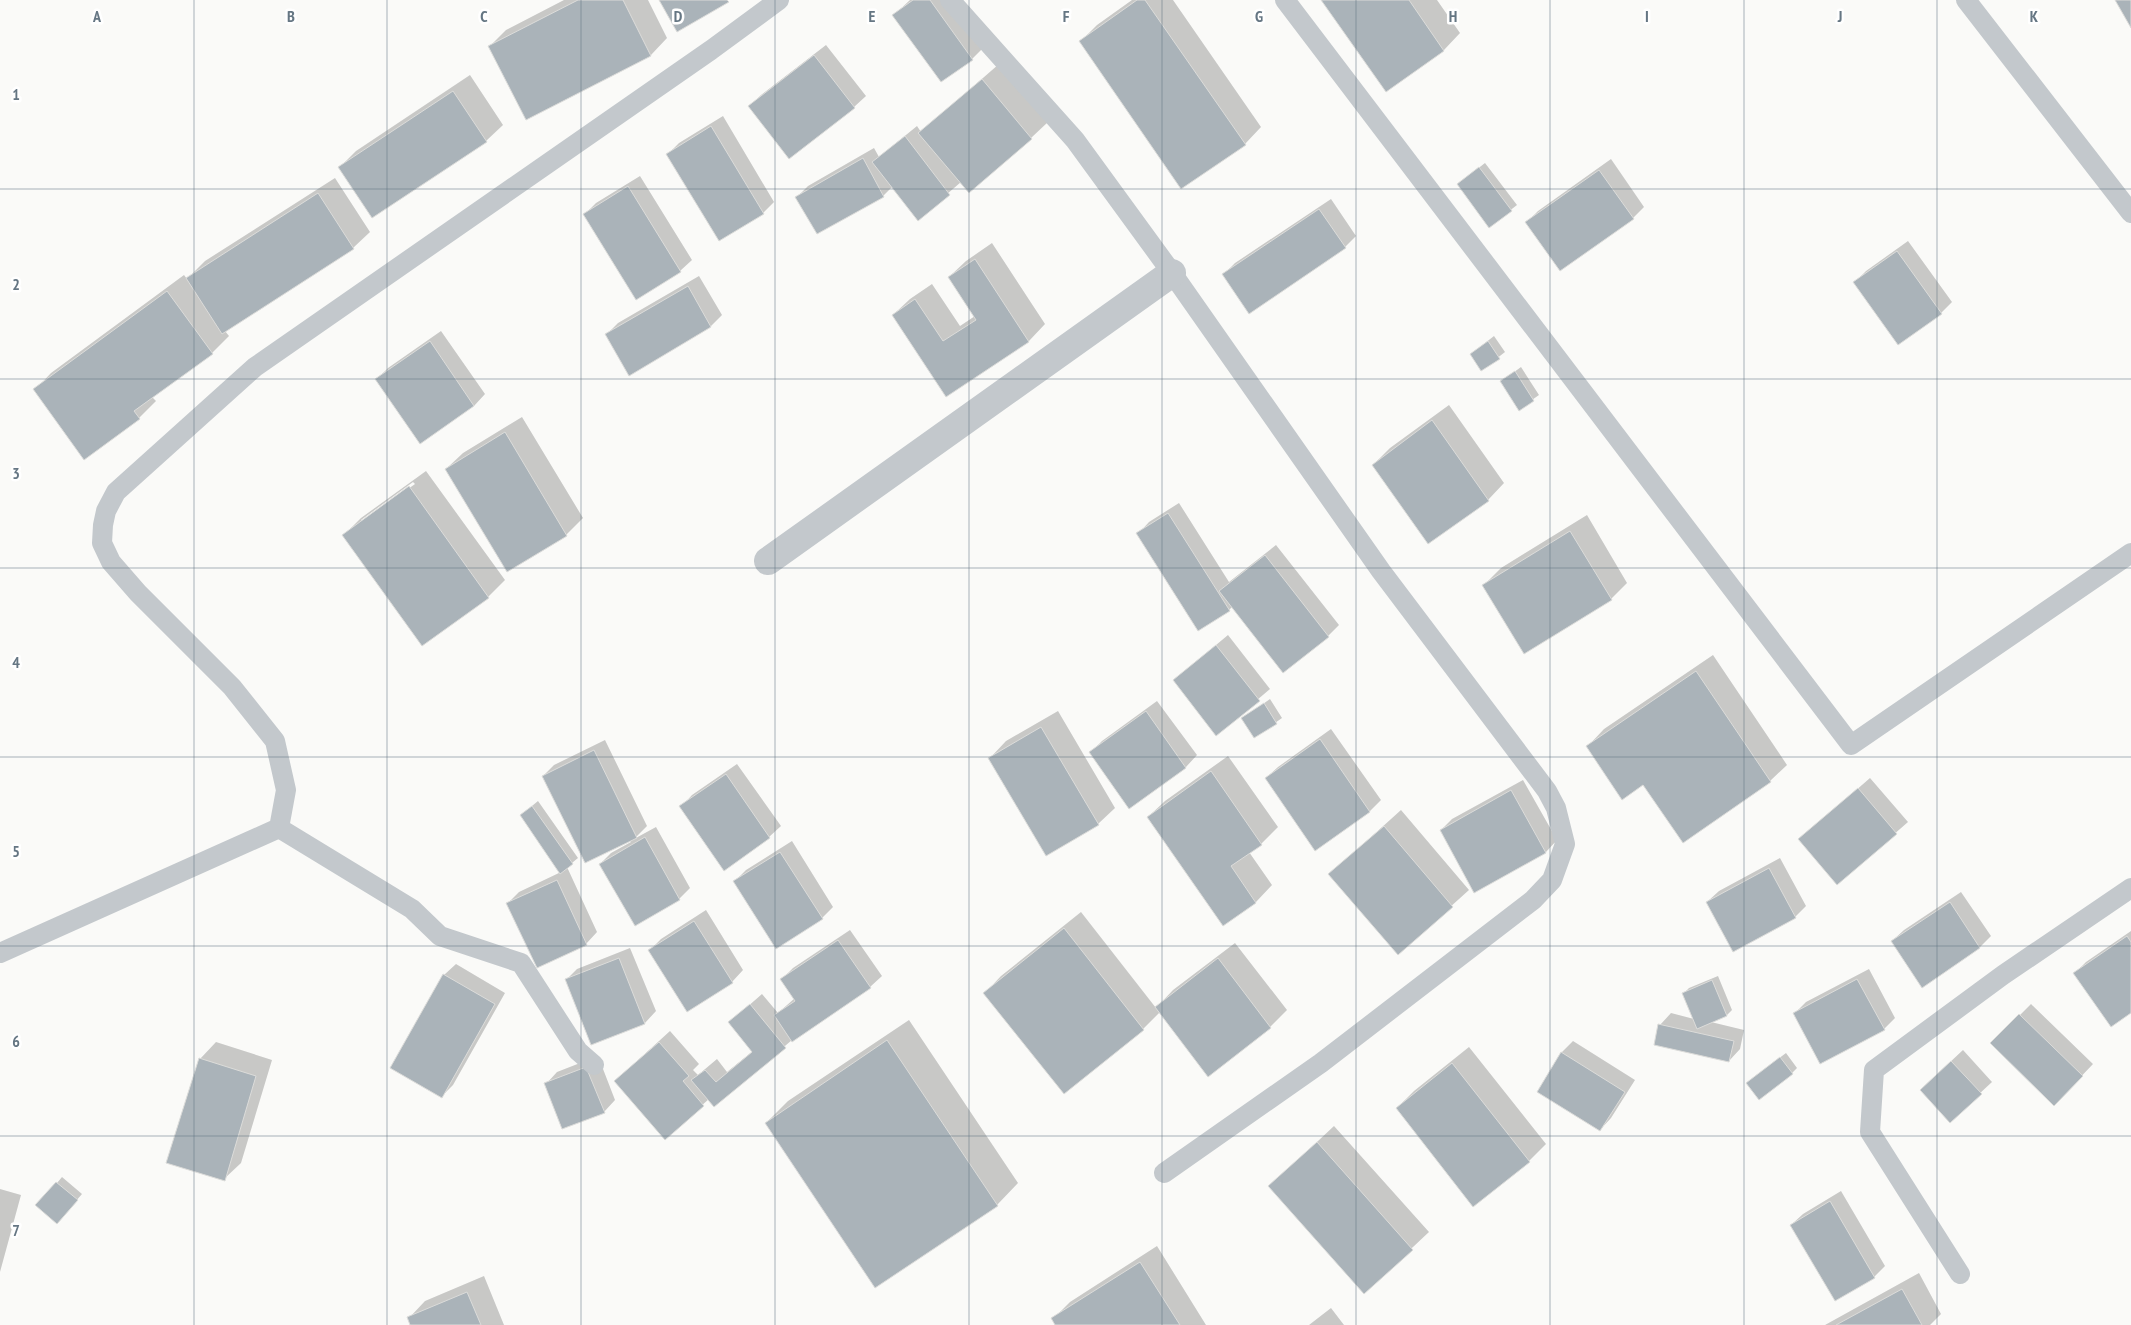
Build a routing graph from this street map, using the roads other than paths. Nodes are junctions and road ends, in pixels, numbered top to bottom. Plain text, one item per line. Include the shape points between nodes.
1 (780, 0) edge
2 (1285, 0) edge
3 (1966, 0) edge
4 (957, 2) edge
5 (2131, 213) edge
6 (1172, 274) junction
7 (2131, 553) edge
8 (768, 561) dead end
9 (279, 828) junction
10 (2131, 888) edge
11 (0, 953) edge
12 (594, 1065) dead end
13 (1164, 1173) dead end
14 (1960, 1274) dead end

1 - 9 lane via 255,367 116,492 103,525 102,542 111,562 232,687 275,741 286,790
2 - 7 lane via 1852,745
3 - 5 lane
4 - 6 lane via 1075,140
6 - 8 street
6 - 13 lane via 1381,571 1547,791 1556,808 1565,844 1552,880 1533,900 1321,1063
9 - 11 lane
9 - 12 lane via 412,909 440,936 521,963 578,1051
10 - 14 lane via 2003,975 1874,1070 1870,1132

